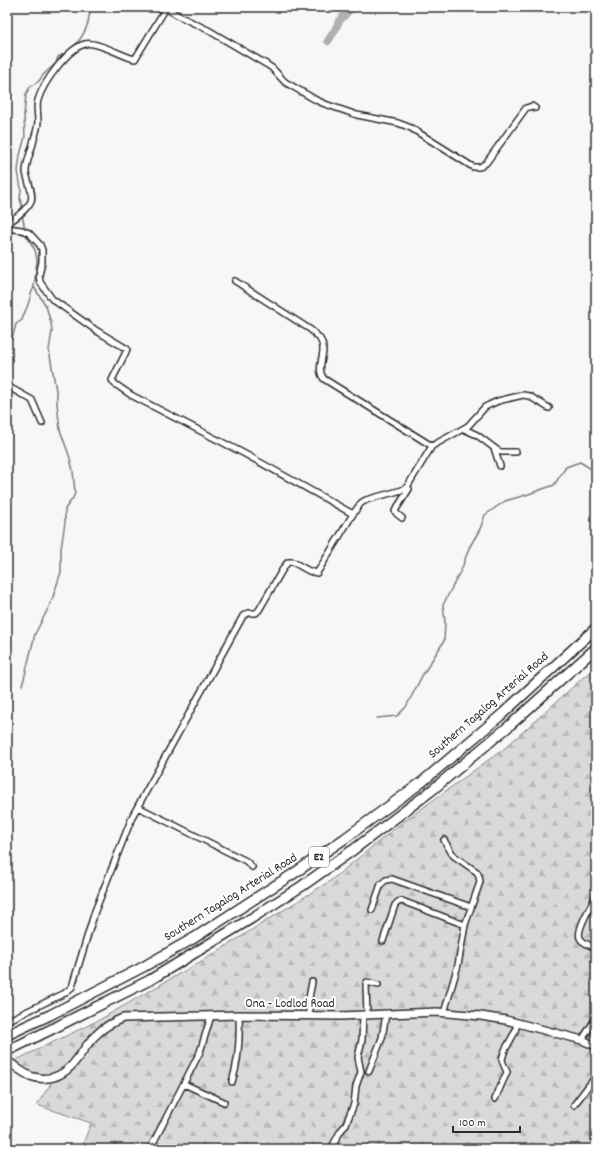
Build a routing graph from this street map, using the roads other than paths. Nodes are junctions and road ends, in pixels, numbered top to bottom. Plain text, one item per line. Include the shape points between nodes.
1 (166, 8) edge
2 (536, 108) dead end
3 (7, 224) edge
4 (7, 228) edge
5 (235, 281) dead end
6 (7, 386) edge
7 (549, 408) dead end
8 (42, 423) dead end
9 (464, 429) junction
10 (432, 446) junction
11 (494, 448) junction
12 (516, 452) dead end
13 (500, 466) dead end
14 (407, 487) junction
15 (353, 514) junction
16 (402, 518) dead end
17 (596, 628) edge
18 (596, 648) edge
19 (138, 807) junction
20 (444, 840) dead end
21 (252, 867) dead end
22 (596, 896) edge
23 (471, 907) junction
24 (372, 910) dead end
25 (465, 924) junction
26 (383, 941) dead end
27 (596, 948) edge
28 (312, 982) dead end
29 (378, 985) dead end
30 (444, 1013) junction
31 (386, 1014) junction
32 (239, 1015) junction
33 (365, 1015) junction
34 (211, 1016) junction
35 (309, 1016) junction
36 (596, 1018) edge
37 (7, 1021) edge
38 (517, 1023) junction
39 (7, 1035) edge
40 (582, 1040) junction
41 (596, 1046) edge
42 (7, 1051) edge
43 (8, 1061) edge
44 (369, 1071) dead end
45 (596, 1076) edge
46 (232, 1082) dead end
47 (184, 1084) junction
48 (495, 1099) dead end
49 (224, 1102) dead end
50 (574, 1105) dead end
51 (150, 1149) edge
52 (331, 1149) edge

1 - 2 street via 266,64 285,82 316,100 357,115 411,128 473,167 480,167 486,163 526,108
1 - 3 street via 135,59 87,43 66,57 50,76 37,105 38,123 26,172 32,198
4 - 15 street via 29,233 40,245 42,262 39,278 50,296 97,332 126,349 112,380 114,384
5 - 10 street via 311,330 321,340 323,351 320,371 324,379
6 - 8 street via 32,400
7 - 9 street via 530,396 498,401 485,407
9 - 10 street
9 - 11 street
10 - 14 street
11 - 12 street via 501,452
11 - 13 street
14 - 15 street via 366,500
14 - 16 street via 409,488 396,511
15 - 19 street via 317,573 288,562 259,610 243,616
17 - 39 highway, Southern Tagalog Arterial Road / E2 via 500,716 422,782 344,839 194,938 143,967
18 - 42 highway, Southern Tagalog Arterial Road / E2 via 431,792 302,886 150,980
19 - 21 street via 246,860
19 - 37 street via 95,911 72,987 65,993
20 - 23 street via 454,856 479,876 480,882
22 - 27 street via 582,923 579,935 581,940
23 - 24 street via 392,878 381,884
23 - 25 street
25 - 26 street via 402,901 395,905
25 - 30 street via 458,964
28 - 35 street
29 - 33 street via 367,982 366,984
30 - 31 main road, Ona - Lodlod Road
30 - 38 main road, Ona - Lodlod Road via 481,1016
31 - 33 main road, Ona - Lodlod Road
31 - 44 street via 382,1038
32 - 34 main road, Ona - Lodlod Road
32 - 35 main road, Ona - Lodlod Road
32 - 46 street via 240,1034
33 - 35 main road, Ona - Lodlod Road
33 - 52 street via 358,1057 361,1072 354,1104
34 - 43 main road, Ona - Lodlod Road via 123,1018 97,1034 67,1071 52,1078 30,1076
34 - 47 street via 200,1052
36 - 40 street
38 - 40 main road, Ona - Lodlod Road
38 - 48 street via 502,1059 507,1072
40 - 41 main road, Ona - Lodlod Road
45 - 50 street
47 - 49 street
47 - 51 street

